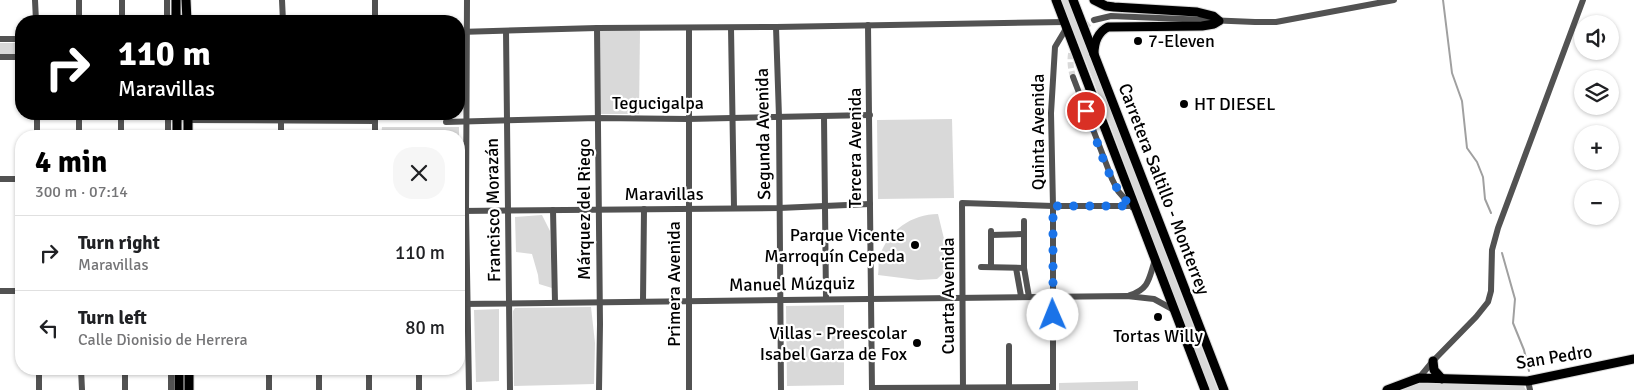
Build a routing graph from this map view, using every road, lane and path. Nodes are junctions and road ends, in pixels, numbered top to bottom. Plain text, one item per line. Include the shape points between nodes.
1 (35, 0) edge
2 (79, 0) edge
3 (122, 0) edge
4 (167, 0) edge
5 (176, 0) edge
6 (186, 0) edge
7 (282, 0) edge
8 (375, 0) edge
9 (467, 0) edge
10 (1056, 0) edge
11 (1073, 0) edge
12 (1094, 0) edge
13 (1394, 0) edge
14 (1583, 0) edge
15 (36, 15) edge
16 (79, 15) edge
17 (122, 15) edge
18 (167, 15) edge
19 (176, 15) edge
20 (187, 15) edge
21 (283, 15) edge
22 (375, 15) edge
23 (1094, 20) tunnel mouth
24 (1219, 21) junction
25 (868, 25) junction
26 (1066, 25) junction
27 (776, 27) junction
28 (597, 28) junction
29 (689, 28) junction
30 (731, 28) junction
31 (506, 30) junction
32 (466, 32) junction
33 (0, 39) edge
34 (15, 39) edge
35 (0, 57) edge
36 (15, 57) edge
37 (1095, 57) junction
38 (1073, 77) tunnel mouth
39 (870, 115) junction
40 (779, 117) junction
41 (824, 117) junction
42 (598, 118) junction
43 (733, 118) junction
44 (506, 119) junction
45 (688, 119) junction
46 (466, 121) junction
47 (446, 122) dead end
48 (465, 144) edge
49 (0, 179) edge
50 (15, 179) edge
51 (870, 204) junction
52 (825, 206) junction
53 (1053, 206) junction
54 (734, 208) junction
55 (779, 208) junction
56 (1134, 208) junction
57 (598, 209) junction
58 (644, 209) junction
59 (688, 209) junction
60 (508, 210) junction
61 (553, 210) junction
62 (465, 212) edge
63 (1024, 221) dead end
64 (1024, 234) junction
65 (465, 258) edge
66 (1155, 260) junction
67 (991, 266) junction
68 (981, 267) dead end
69 (1016, 268) junction
70 (1024, 268) junction
71 (15, 291) edge
72 (0, 292) edge
73 (1021, 296) junction
74 (1126, 296) junction
75 (964, 297) junction
76 (1030, 297) junction
77 (1053, 297) junction
78 (826, 298) junction
79 (872, 298) junction
80 (781, 299) junction
81 (643, 300) junction
82 (690, 300) junction
83 (599, 301) junction
84 (555, 302) junction
85 (509, 303) junction
86 (468, 304) junction
87 (1174, 310) junction
88 (1009, 346) dead end
89 (1634, 359) edge
90 (1433, 361) junction
91 (39, 375) edge
92 (81, 375) edge
93 (125, 375) edge
94 (171, 375) edge
95 (179, 375) edge
96 (189, 375) edge
97 (269, 375) edge
98 (319, 375) edge
99 (369, 375) edge
100 (419, 375) edge
101 (1419, 378) junction
102 (1442, 379) junction
103 (1529, 385) edge
104 (1009, 388) junction
105 (1054, 388) edge
106 (872, 389) edge
107 (963, 389) edge
108 (39, 390) edge
109 (82, 390) edge
110 (125, 390) edge
111 (171, 390) edge
112 (179, 390) edge
113 (189, 390) edge
114 (270, 390) edge
115 (319, 390) edge
116 (369, 390) edge
117 (419, 390) edge
118 (469, 390) edge
119 (510, 390) edge
120 (599, 390) edge
121 (689, 390) edge
122 (780, 390) edge
123 (1205, 390) edge
124 (1224, 390) edge
125 (1386, 390) edge

1 - 15 street
2 - 16 street
3 - 17 street
4 - 18 street
5 - 19 main road
6 - 20 main road
7 - 21 street
8 - 22 street
9 - 32 street, Francisco Morazán
10 - 26 main road, Carretera Saltillo - Monterrey
11 - 37 main road, Carretera Saltillo - Monterrey
12 - 24 main road via 1114,7 1197,12
13 - 24 street via 1276,22
14 - 90 street via 1498,228 1492,250 1492,284 1488,302
23 - 24 street via 1111,16
24 - 37 main road via 1202,26 1108,27 1097,39
25 - 26 street
25 - 27 street
25 - 39 street, Tercera Avenida
26 - 53 street, Quinta Avenida via 1053,57
26 - 56 main road, Carretera Saltillo - Monterrey
27 - 30 street
27 - 40 street, Segunda Avenida
28 - 29 street
28 - 31 street
28 - 42 street, Márquez del Riego
29 - 30 street
29 - 45 street, Primera Avenida
30 - 43 street
31 - 32 street
31 - 44 street, Francisco Morazán
32 - 46 street, Francisco Morazán
33 - 34 street
35 - 36 street
37 - 124 main road, Carretera Saltillo - Monterrey
38 - 56 street via 1112,179
39 - 41 street, Tegucigalpa
39 - 51 street, Tercera Avenida
40 - 41 street, Tegucigalpa
40 - 43 street, Tegucigalpa
40 - 55 street, Segunda Avenida
41 - 52 street
42 - 44 street, Tegucigalpa
42 - 45 street, Tegucigalpa
42 - 57 street, Márquez del Riego
43 - 45 street, Tegucigalpa
43 - 54 street
44 - 46 street, Tegucigalpa
44 - 60 street, Francisco Morazán
45 - 59 street, Primera Avenida
46 - 47 street, Tegucigalpa
46 - 48 street, Francisco Morazán
49 - 50 street
51 - 52 street, Maravillas
51 - 79 street, Tercera Avenida
52 - 55 street, Maravillas
52 - 78 street
53 - 56 street
53 - 75 street, Cuarta Avenida via 962,203
53 - 77 street, Quinta Avenida
54 - 55 street, Maravillas
54 - 59 street, Maravillas
55 - 80 street, Segunda Avenida
56 - 66 main road, Carretera Saltillo - Monterrey
57 - 58 street, Maravillas
57 - 61 street, Maravillas
57 - 83 street, Márquez del Riego
58 - 59 street, Maravillas
58 - 81 street
59 - 82 street, Primera Avenida
60 - 61 street, Maravillas
60 - 62 street, Maravillas
60 - 85 street, Francisco Morazán
61 - 84 street
63 - 64 street
64 - 67 street via 991,233
64 - 70 street
65 - 86 street, Francisco Morazán
66 - 74 street, Manuel Múzquiz via 1145,288
66 - 87 main road, Carretera Saltillo - Monterrey
67 - 68 street
67 - 69 street
69 - 70 street
69 - 73 street
70 - 76 street
71 - 72 street
73 - 75 street, Manuel Múzquiz
73 - 76 street, Manuel Múzquiz
74 - 77 street, Manuel Múzquiz
74 - 87 street, Manuel Múzquiz via 1154,299
75 - 79 street, Manuel Múzquiz
75 - 107 street, Cuarta Avenida
76 - 77 street, Manuel Múzquiz
77 - 105 street, Quinta Avenida
78 - 79 street, Manuel Múzquiz
78 - 80 street, Manuel Múzquiz
79 - 106 street, Tercera Avenida
80 - 82 street, Manuel Múzquiz
80 - 122 street, Segunda Avenida
81 - 82 street, Manuel Múzquiz
81 - 83 street, Manuel Múzquiz
82 - 121 street, Primera Avenida
83 - 84 street, Manuel Múzquiz
83 - 120 street, Márquez del Riego
84 - 85 street, Manuel Múzquiz
85 - 86 street, Manuel Múzquiz
85 - 119 street, Francisco Morazán
86 - 118 street, Francisco Morazán
87 - 123 main road, Carretera Saltillo - Monterrey
88 - 104 street
89 - 103 main road, San Pedro
90 - 101 street
90 - 102 main road via 1435,373
91 - 108 street
92 - 109 street
93 - 110 street
94 - 111 street
95 - 112 main road
96 - 113 main road
97 - 114 street
98 - 115 street
99 - 116 street
100 - 117 street
101 - 102 main road, San Pedro
101 - 125 main road
102 - 103 main road, San Pedro
104 - 105 street
104 - 107 street
106 - 107 street

